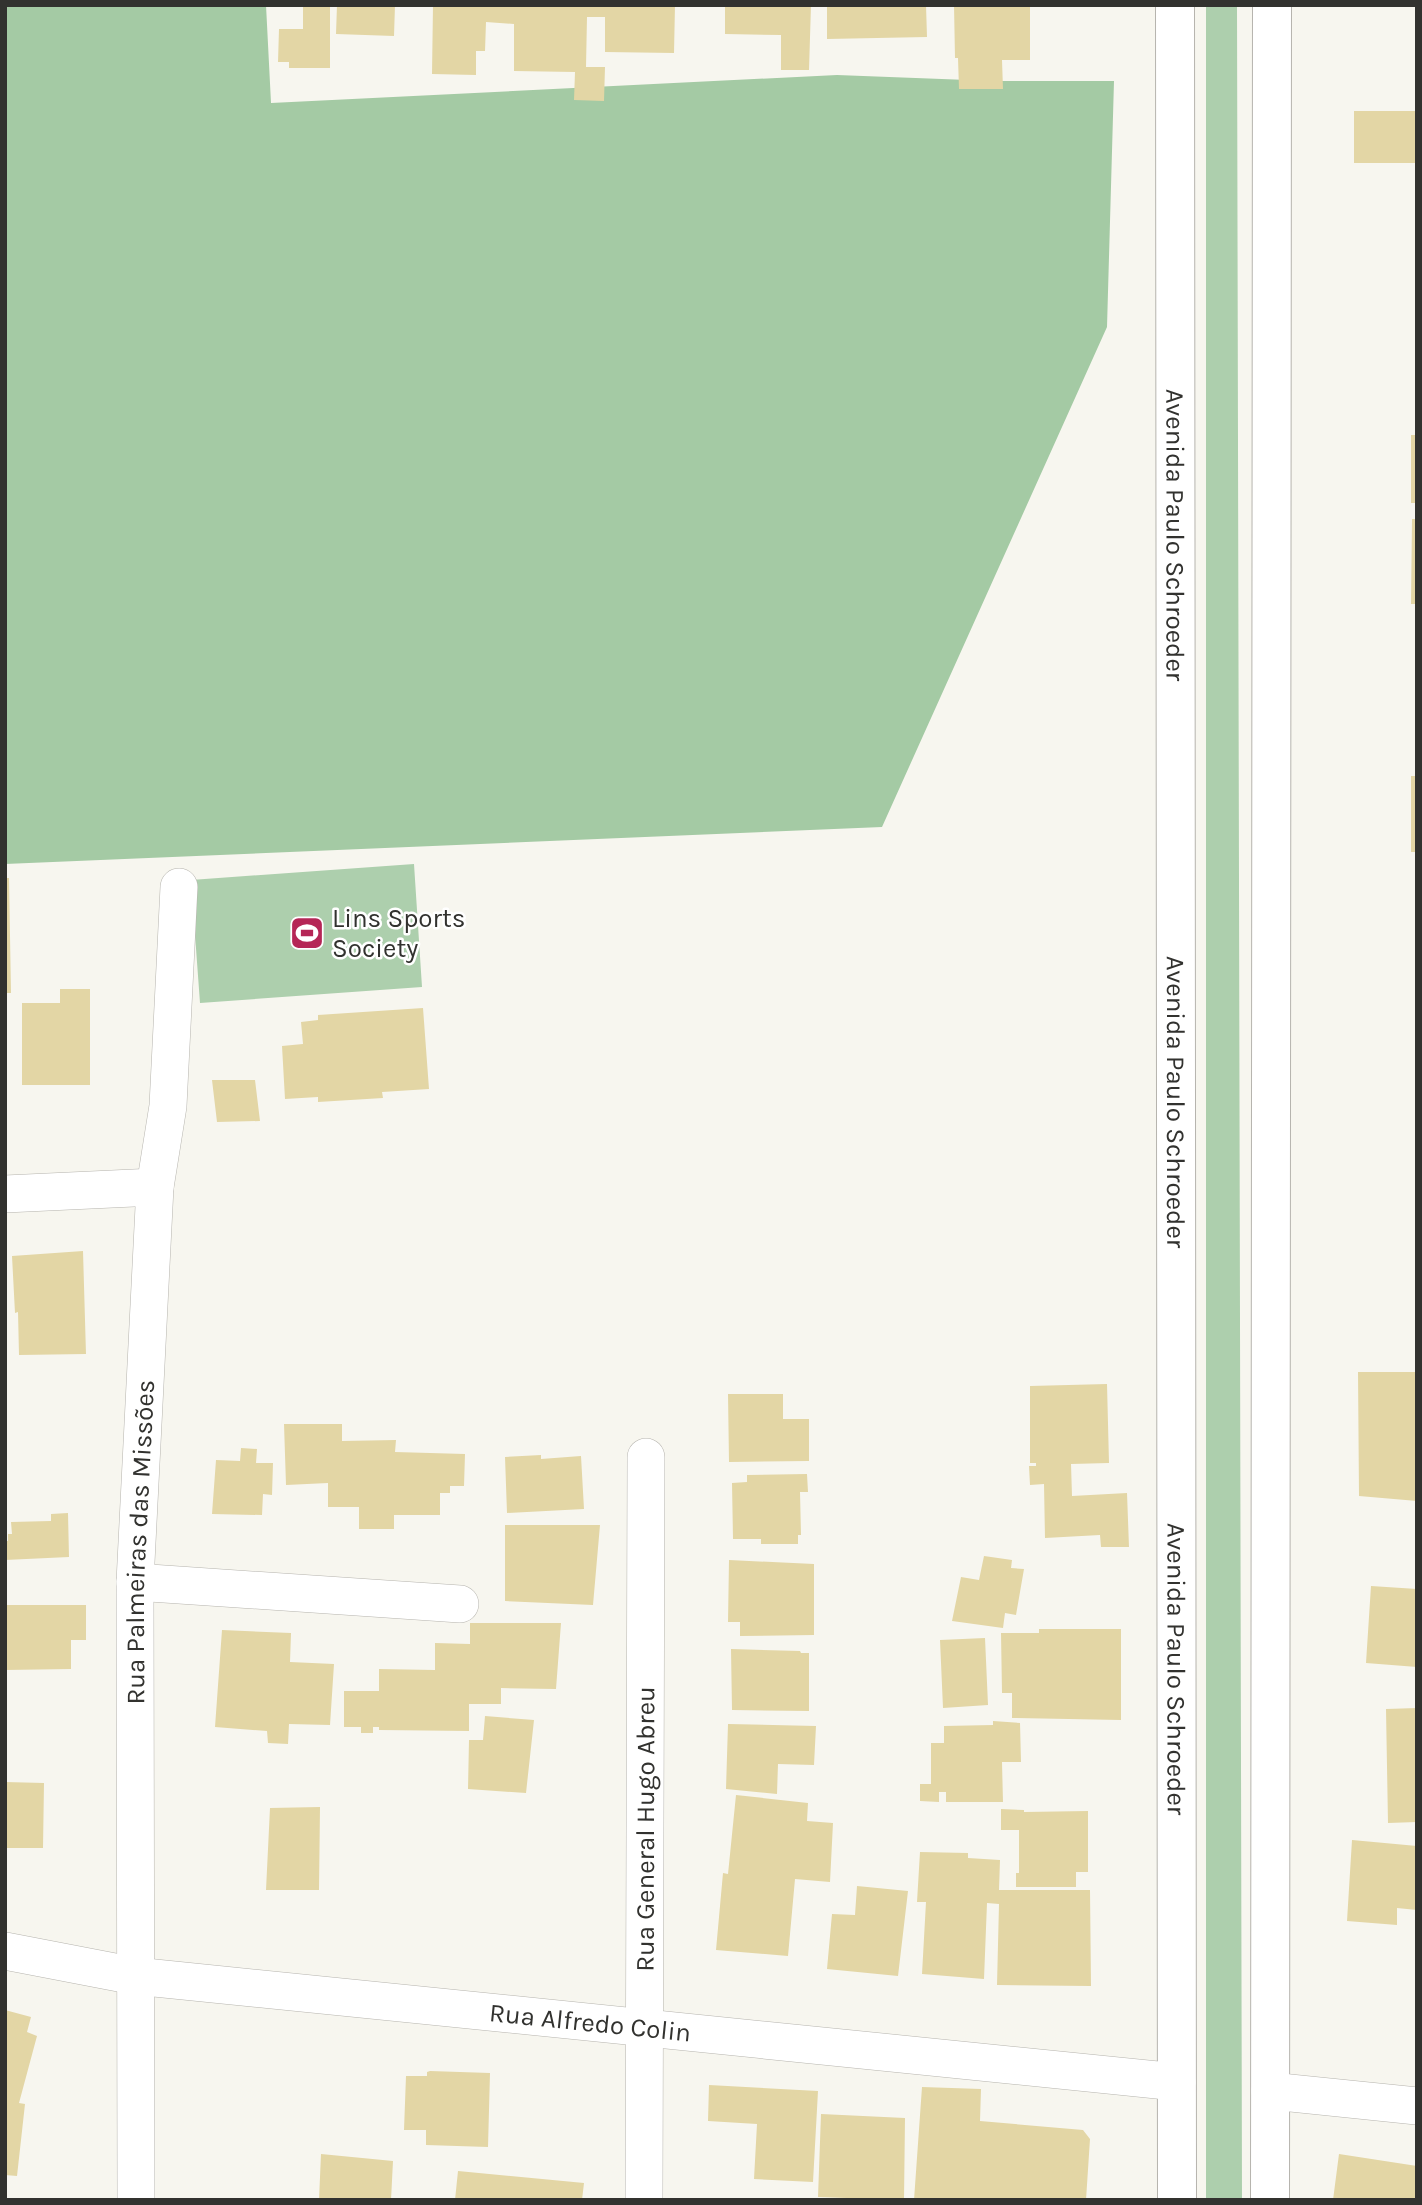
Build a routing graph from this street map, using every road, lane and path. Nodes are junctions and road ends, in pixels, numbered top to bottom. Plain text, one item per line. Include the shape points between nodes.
1 (1175, 5) edge
2 (1272, 5) edge
3 (178, 887) dead end
4 (155, 1187) junction
5 (5, 1194) edge
6 (646, 1457) dead end
7 (135, 1583) junction
8 (460, 1604) dead end
9 (5, 1951) edge
10 (135, 1976) junction
11 (644, 2027) junction
12 (1177, 2081) junction
13 (1270, 2091) junction
14 (1417, 2106) edge
15 (136, 2200) edge
16 (644, 2200) edge
17 (1177, 2200) edge
18 (1270, 2200) edge

1 - 12 main road, Avenida Paulo Schroeder
2 - 13 main road
3 - 4 street, Rua Palmeiras das Missões via 168,1106
4 - 5 street
4 - 7 street, Rua Palmeiras das Missões
6 - 11 street, Rua General Hugo Abreu
7 - 8 street
7 - 10 street, Rua Palmeiras das Missões
9 - 10 street, Rua Alfredo Colin
10 - 11 street, Rua Alfredo Colin
10 - 15 street, Rua Palmeiras das Missões
11 - 12 street, Rua Alfredo Colin
11 - 16 street, Rua General Hugo Abreu
12 - 17 main road, Avenida Paulo Schroeder
13 - 14 street
13 - 18 main road

